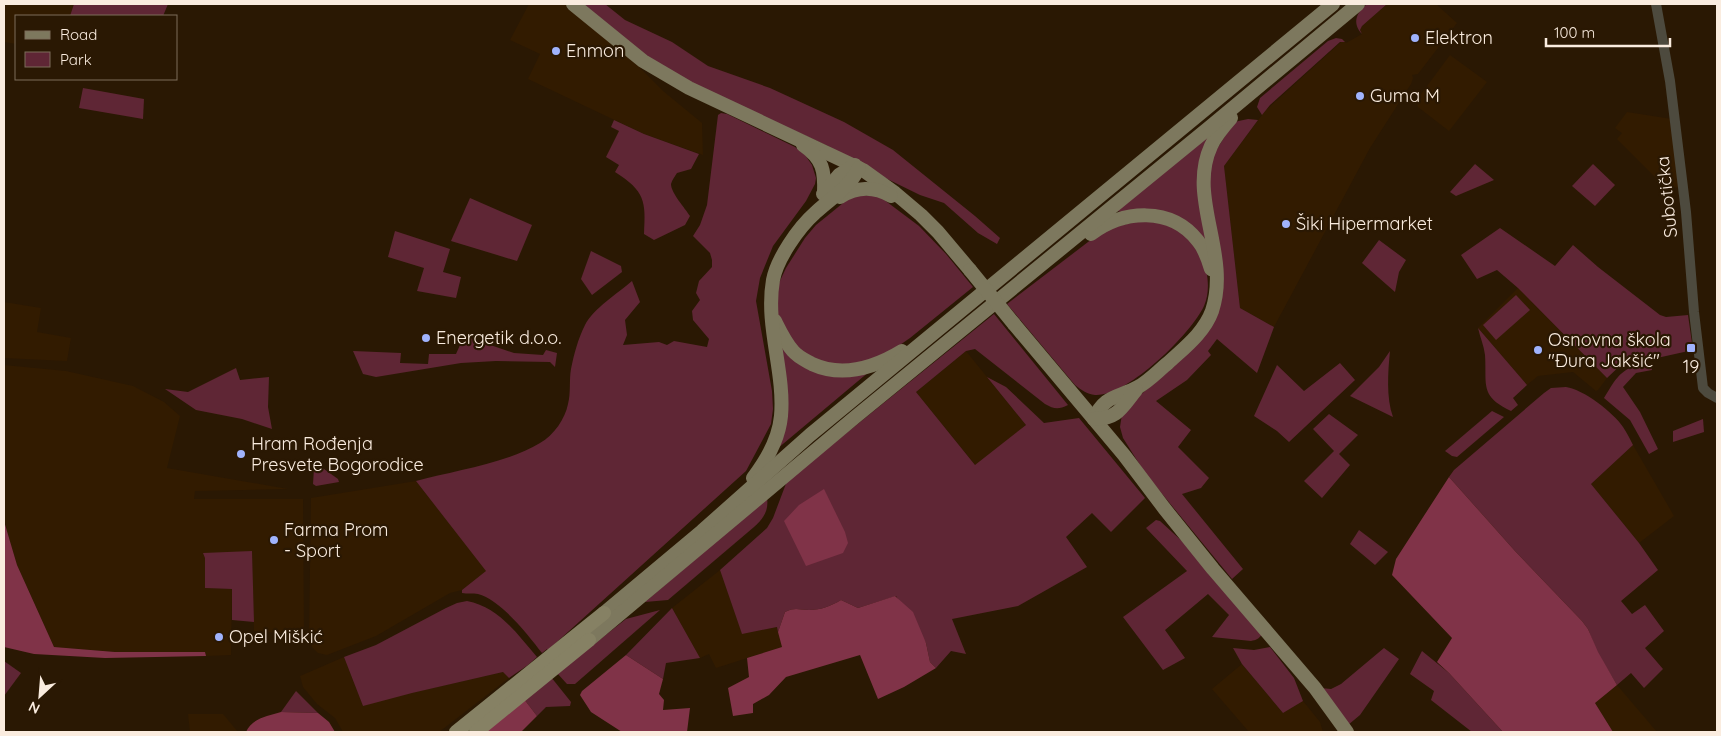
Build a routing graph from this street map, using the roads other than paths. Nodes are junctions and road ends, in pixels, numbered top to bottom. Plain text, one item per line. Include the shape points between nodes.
1 (573, 4) edge
2 (1333, 4) edge
3 (1358, 4) edge
4 (1656, 4) edge
5 (1244, 97) junction
6 (774, 127) junction
7 (857, 166) junction
8 (824, 193) junction
9 (911, 207) junction
10 (816, 212) junction
11 (1013, 288) junction
12 (1214, 299) junction
13 (960, 311) junction
14 (772, 314) junction
15 (1069, 390) junction
16 (1717, 398) edge
17 (1117, 403) junction
18 (1094, 419) junction
19 (1124, 454) junction
20 (702, 530) junction
21 (604, 613) joint
22 (589, 640) joint
23 (555, 660) junction
24 (537, 676) junction
25 (456, 732) edge
26 (476, 732) edge
27 (1348, 732) edge

1 - 6 main road via 664,75
2 - 13 main road
3 - 5 main road
4 - 16 street, Subotička via 1670,81 1703,388
5 - 11 main road
5 - 12 main road via 1212,144 1204,170 1206,205 1218,268
6 - 7 main road
6 - 8 main road via 810,149 822,164
7 - 8 main road via 839,175
7 - 9 main road
7 - 10 main road via 850,183
8 - 10 main road
9 - 10 main road via 886,193 869,189 854,190
9 - 15 main road, bridge via 938,232
10 - 14 main road via 780,261 773,278
11 - 12 main road via 1026,285 1103,226 1122,218 1145,215 1171,221 1198,241 1211,269
11 - 22 main road
12 - 17 main road via 1206,323 1190,344
13 - 14 main road via 906,349 877,364 841,371 821,368 800,358 785,340
13 - 20 main road via 810,435
14 - 20 main road via 781,407 775,438 754,476
15 - 17 main road via 1090,400
15 - 18 main road
17 - 18 main road via 1110,418
17 - 19 main road via 1116,429
18 - 19 main road
19 - 27 main road via 1213,570 1315,688
20 - 21 main road
21 - 23 highway
22 - 23 highway
23 - 24 highway
24 - 25 highway
24 - 26 highway

